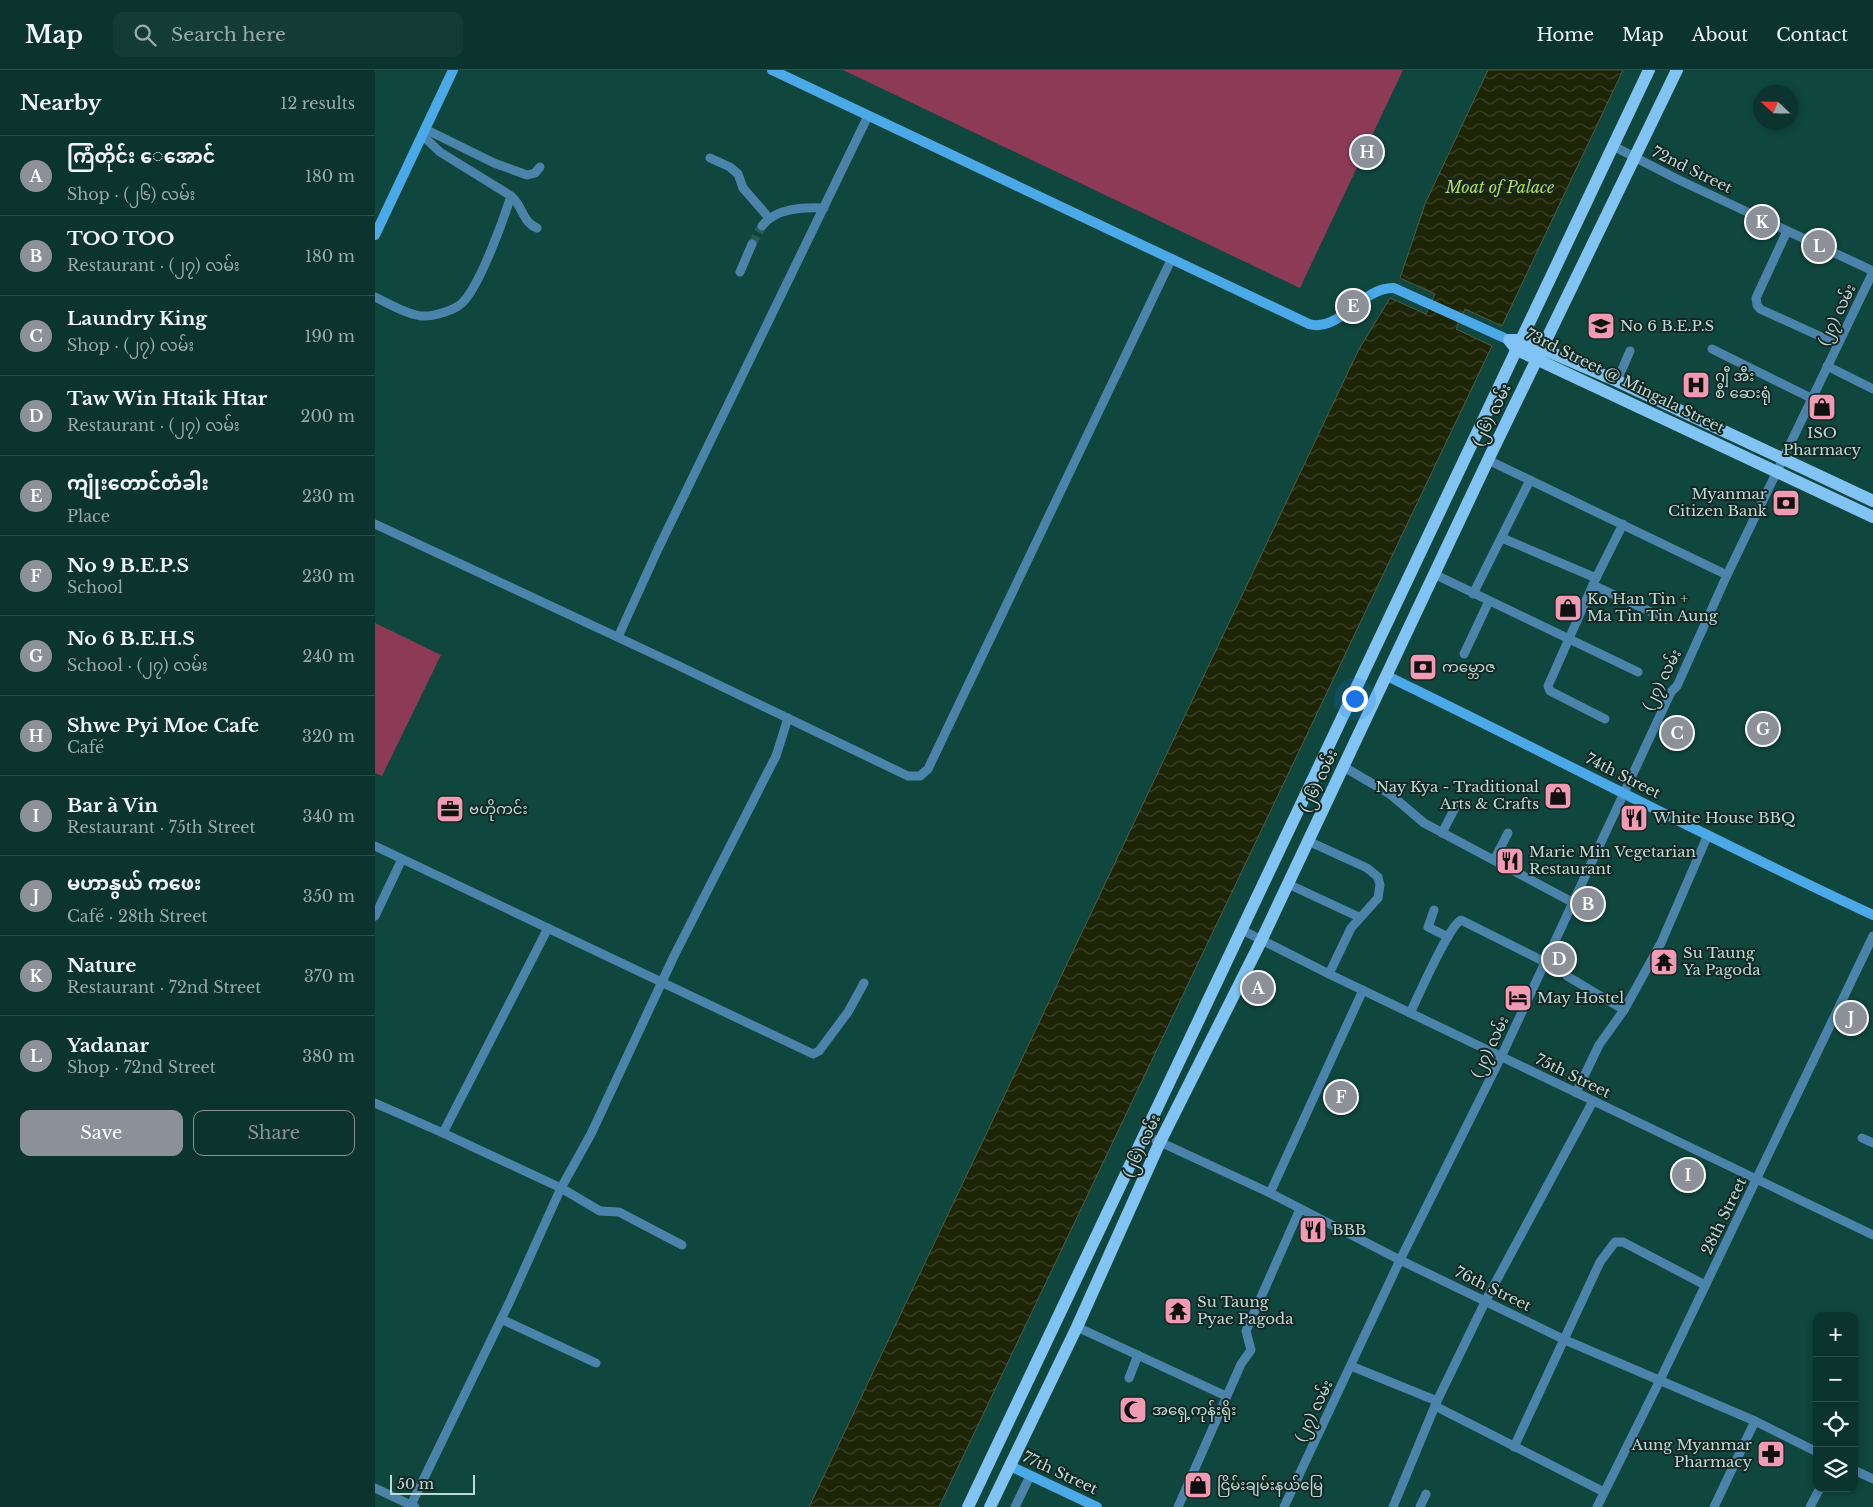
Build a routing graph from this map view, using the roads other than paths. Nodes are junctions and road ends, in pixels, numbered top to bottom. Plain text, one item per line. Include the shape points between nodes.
1 (453, 70) edge
2 (772, 70) edge
3 (1649, 70) edge
4 (1677, 70) edge
5 (868, 116) junction
6 (423, 132) junction
7 (1615, 147) junction
8 (1635, 157) junction
9 (710, 158) dead end
10 (540, 167) dead end
11 (511, 196) junction
12 (824, 208) junction
13 (769, 218) junction
14 (762, 226) tunnel mouth
15 (537, 228) dead end
16 (1787, 231) junction
17 (375, 234) edge
18 (752, 244) tunnel mouth
19 (1171, 260) junction
20 (740, 272) dead end
21 (1873, 272) edge
22 (375, 297) edge
23 (1511, 341) junction
24 (1837, 344) junction
25 (1712, 349) dead end
26 (1630, 351) dead end
27 (1540, 353) junction
28 (1827, 366) junction
29 (1617, 381) junction
30 (1873, 389) edge
31 (1811, 398) junction
32 (1783, 459) junction
33 (1488, 460) junction
34 (1776, 472) junction
35 (1530, 480) junction
36 (1873, 502) edge
37 (1873, 517) edge
38 (375, 524) edge
39 (1623, 524) junction
40 (1502, 538) junction
41 (1434, 574) junction
42 (1727, 575) junction
43 (1595, 581) junction
44 (1473, 594) junction
45 (1489, 601) junction
46 (1666, 618) dead end
47 (618, 637) junction
48 (1568, 639) junction
49 (1464, 654) dead end
50 (1639, 672) dead end
51 (1387, 676) junction
52 (788, 718) junction
53 (1605, 719) dead end
54 (1344, 767) junction
55 (1624, 792) junction
56 (1457, 804) dead end
57 (1442, 833) junction
58 (1508, 833) dead end
59 (1707, 837) junction
60 (1308, 841) junction
61 (375, 846) edge
62 (402, 859) junction
63 (1494, 860) junction
64 (1288, 884) junction
65 (1572, 902) junction
66 (1433, 910) dead end
67 (375, 916) edge
68 (1873, 916) edge
69 (1359, 917) junction
70 (548, 928) junction
71 (1242, 930) junction
72 (1873, 936) edge
73 (1448, 937) junction
74 (1261, 941) junction
75 (1545, 962) junction
76 (1329, 974) junction
77 (1567, 976) dead end
78 (662, 982) junction
79 (863, 983) dead end
80 (1363, 990) junction
81 (1624, 1010) junction
82 (1410, 1012) junction
83 (1501, 1057) junction
84 (1576, 1093) junction
85 (1593, 1102) junction
86 (375, 1103) edge
87 (443, 1133) junction
88 (1145, 1135) junction
89 (1862, 1138) dead end
90 (1160, 1142) junction
91 (1873, 1143) edge
92 (1757, 1180) junction
93 (561, 1188) junction
94 (1270, 1193) junction
95 (1301, 1208) junction
96 (1873, 1235) edge
97 (682, 1245) dead end
98 (1400, 1260) junction
99 (1705, 1285) junction
100 (1486, 1300) junction
101 (501, 1319) junction
102 (1077, 1327) junction
103 (1565, 1340) junction
104 (1138, 1356) junction
105 (596, 1363) dead end
106 (1351, 1366) junction
107 (1129, 1378) dead end
108 (1660, 1380) junction
109 (1226, 1396) junction
110 (1436, 1404) junction
111 (1755, 1422) junction
112 (1514, 1447) junction
113 (1813, 1450) edge
114 (1010, 1466) junction
115 (1858, 1472) edge
116 (1031, 1476) junction
117 (1873, 1479) edge
118 (375, 1488) edge
119 (1604, 1492) junction
120 (1817, 1492) edge
121 (1426, 1494) dead end
122 (413, 1506) edge
123 (969, 1507) edge
124 (990, 1507) edge
125 (1015, 1507) edge
126 (1097, 1507) edge
127 (1178, 1507) edge
128 (1284, 1507) edge
129 (1393, 1507) edge
130 (1420, 1507) edge
131 (1597, 1507) edge
132 (1714, 1507) edge
133 (1811, 1507) edge

1 - 6 street
2 - 5 street
3 - 7 main road, (၂၆) လမ်း
4 - 8 main road, (၂၆) လမ်း
5 - 12 street
5 - 19 street
6 - 10 street via 527,175
6 - 11 street via 440,152
6 - 17 street
7 - 8 street, 72nd Street
7 - 23 main road, (၂၆) လမ်း
8 - 16 street, 72nd Street
8 - 27 main road, (၂၆) လမ်း
9 - 13 street via 730,166 738,174 743,188
11 - 15 street via 517,200 528,224
11 - 22 street via 505,218 463,303 422,316
12 - 13 street via 795,209
12 - 47 street
13 - 14 street
16 - 21 street, 72nd Street
16 - 24 street via 1756,298 1757,305
18 - 20 street
19 - 23 street via 1315,326 1329,324 1365,297 1394,288
19 - 52 street via 1020,581 925,773 915,778 908,776
21 - 24 street, (၂၇) လမ်း
23 - 27 main road, 73rd Street @ Mingala Street
23 - 71 main road, (၂၆) လမ်း
24 - 28 street, (၂၇) လမ်း
25 - 31 street
26 - 29 street
27 - 29 main road, 73rd Street @ Mingala Street
27 - 33 main road, (၂၆) လမ်း
27 - 34 main road, 73rd Street @ Mingala Street
28 - 30 street
28 - 31 street, (၂၇) လမ်း
29 - 32 main road, 73rd Street @ Mingala Street
31 - 32 street, (၂၇) လမ်း
32 - 34 street, (၂၇) လမ်း
32 - 36 main road, 73rd Street @ Mingala Street
33 - 35 street
33 - 41 main road, (၂၆) လမ်း
34 - 37 main road, 73rd Street @ Mingala Street
34 - 42 street, (၂၇) လမ်း
35 - 39 street
35 - 40 street
38 - 47 street
39 - 42 street
39 - 43 street
40 - 43 street
40 - 44 street
41 - 44 street
41 - 51 main road, (၂၆) လမ်း
42 - 55 street, (၂၇) လမ်း
43 - 46 street
43 - 48 street
44 - 45 street
45 - 48 street
45 - 49 street
47 - 52 street
48 - 50 street
48 - 53 street via 1548,686 1550,691
51 - 54 main road, (၂၆) လမ်း
51 - 55 street, 74th Street
52 - 78 street via 776,756
54 - 57 street via 1390,794 1423,823
54 - 60 main road, (၂၆) လမ်း
55 - 59 street, 74th Street
55 - 65 street, (၂၇) လမ်း
56 - 57 street
57 - 63 street
58 - 63 street
59 - 68 street, 74th Street
59 - 81 street via 1661,943
60 - 64 main road, (၂၆) လမ်း
60 - 69 street via 1367,868 1378,877 1378,898
61 - 62 street
62 - 67 street
62 - 70 street
63 - 65 street
64 - 69 street
64 - 74 main road, (၂၆) လမ်း
65 - 75 street, (၂၇) လမ်း
66 - 73 street via 1428,927
69 - 76 street
70 - 78 street
70 - 87 street
71 - 74 street, 75th Street
71 - 88 main road, (၂၆) လမ်း
72 - 92 street, 28th Street
73 - 75 street via 1461,920
73 - 82 street
74 - 76 street, 75th Street
74 - 90 main road, (၂၆) လမ်း
75 - 83 street, (၂၇) လမ်း
76 - 80 street, 75th Street
77 - 81 street
78 - 79 street via 813,1054 819,1051 848,1012
78 - 93 street via 591,1134
80 - 82 street, 75th Street
80 - 94 street
81 - 84 street via 1599,1045
82 - 83 street, 75th Street
83 - 84 street, 75th Street
83 - 98 street, (၂၇) လမ်း
84 - 85 street, 75th Street
85 - 92 street, 75th Street
85 - 100 street
86 - 87 street
87 - 93 street
88 - 90 street, 76th Street
88 - 123 main road, (၂၆) လမ်း
89 - 91 street
90 - 94 street, 76th Street
90 - 102 main road, (၂၆) လမ်း
92 - 96 street, 75th Street
92 - 99 street, 28th Street
93 - 97 street via 600,1211 619,1212
93 - 101 street
94 - 95 street, 76th Street
95 - 98 street, 76th Street
95 - 109 street via 1246,1331 1251,1350
98 - 100 street, 76th Street
98 - 106 street, (၂၇) လမ်း
99 - 103 street via 1623,1242 1615,1242 1601,1262
99 - 108 street, 28th Street
100 - 103 street, 76th Street
100 - 110 street
101 - 105 street
101 - 122 street
102 - 104 street
102 - 114 main road, (၂၆) လမ်း
103 - 108 street, 76th Street
103 - 112 street
104 - 107 street
104 - 109 street
106 - 110 street
106 - 128 street, (၂၇) လမ်း
108 - 111 street, 76th Street
108 - 119 street, 28th Street
109 - 127 street
110 - 112 street
110 - 129 street
111 - 113 street, 76th Street
111 - 132 street
112 - 119 street
114 - 116 street, 77th Street
114 - 124 main road, (၂၆) လမ်း
115 - 117 street
116 - 125 street
116 - 126 street, 77th Street
118 - 122 street
119 - 131 street, 28th Street
120 - 133 street
121 - 130 street

